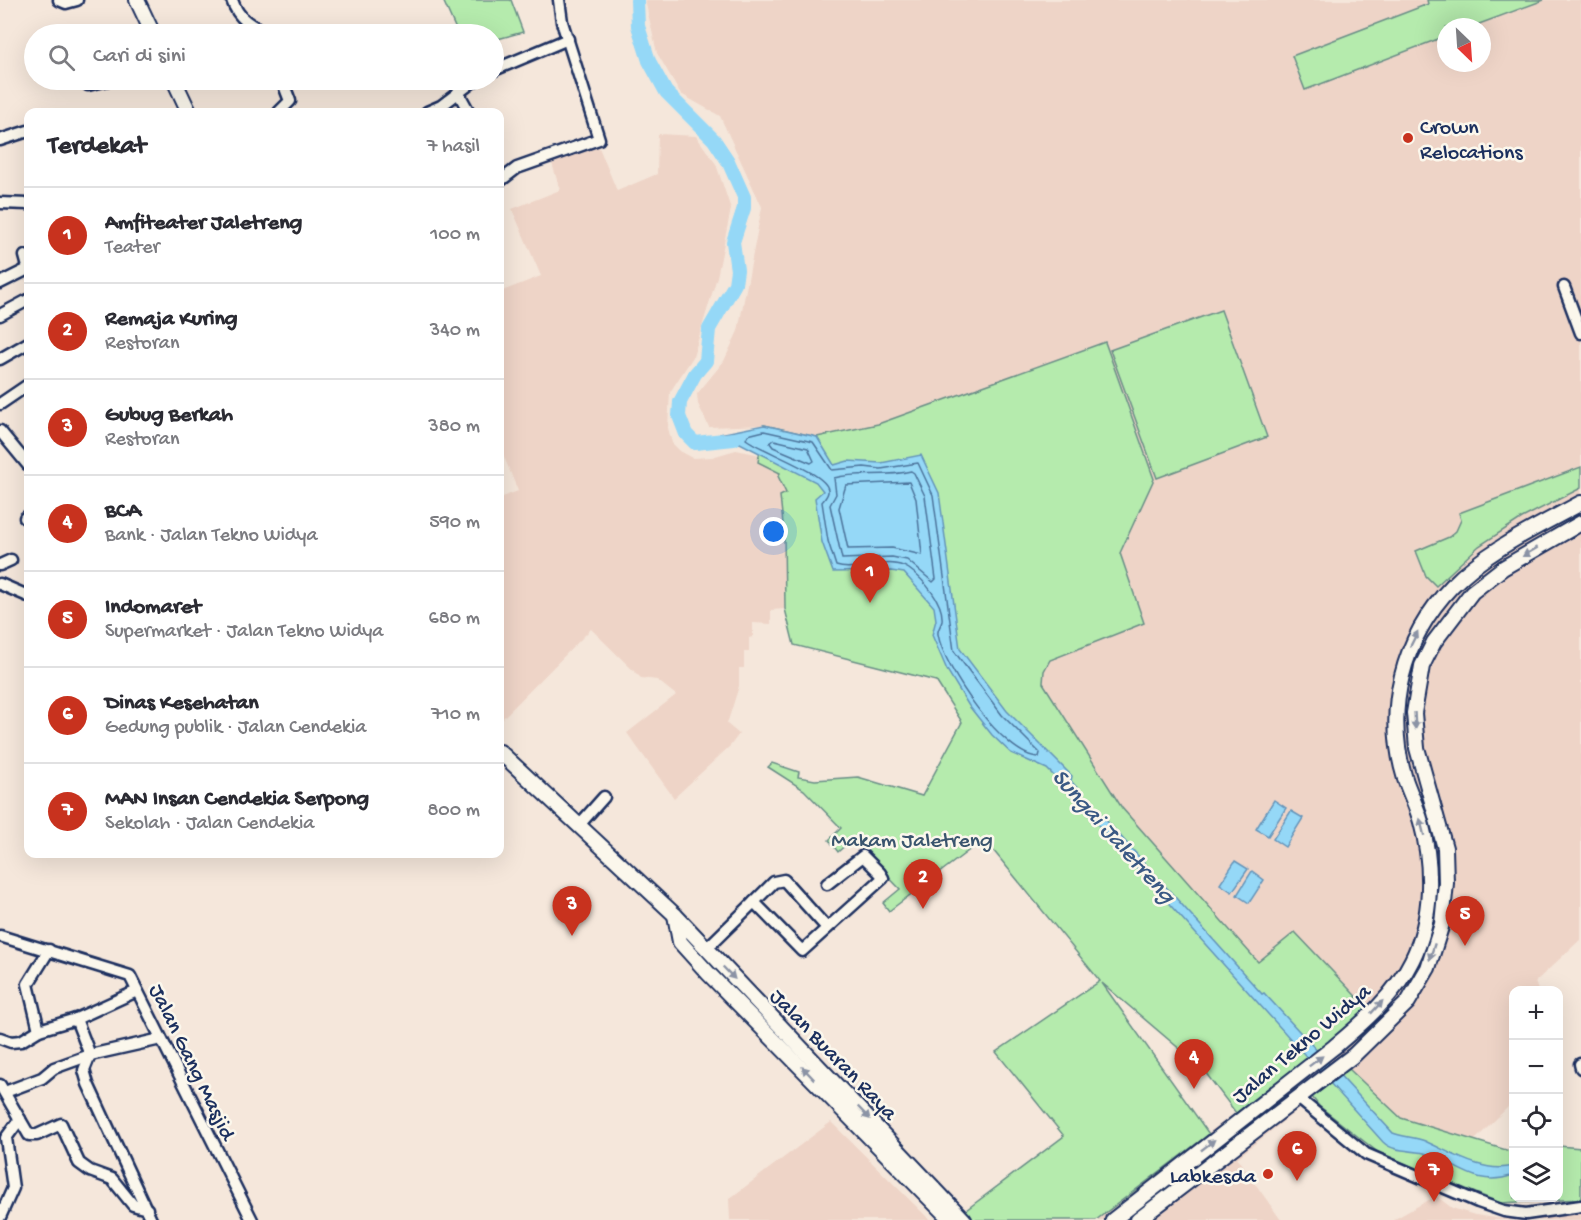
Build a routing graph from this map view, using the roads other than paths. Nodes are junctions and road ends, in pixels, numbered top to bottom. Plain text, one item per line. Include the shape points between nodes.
1 (59, 0) edge
2 (77, 0) edge
3 (137, 0) edge
4 (232, 0) edge
5 (560, 0) edge
6 (148, 24) edge
7 (249, 24) edge
8 (568, 39) junction
9 (504, 66) edge
10 (179, 90) edge
11 (286, 90) edge
12 (461, 90) edge
13 (458, 92) junction
14 (187, 108) edge
15 (283, 108) edge
16 (436, 108) edge
17 (467, 108) edge
18 (24, 132) edge
19 (0, 140) edge
20 (504, 175) edge
21 (0, 202) edge
22 (24, 204) edge
23 (24, 266) edge
24 (0, 283) edge
25 (1564, 287) dead end
26 (24, 302) edge
27 (0, 315) edge
28 (1581, 333) edge
29 (24, 344) edge
30 (0, 359) edge
31 (24, 388) edge
32 (0, 404) edge
33 (0, 431) edge
34 (24, 460) edge
35 (1581, 503) edge
36 (1561, 514) junction
37 (1575, 526) edge
38 (11, 560) dead end
39 (0, 565) edge
40 (0, 584) edge
41 (24, 594) edge
42 (504, 756) edge
43 (604, 797) dead end
44 (580, 824) junction
45 (827, 884) dead end
46 (754, 902) junction
47 (675, 915) junction
48 (827, 928) junction
49 (0, 936) edge
50 (706, 949) junction
51 (49, 950) junction
52 (137, 991) junction
53 (76, 1019) junction
54 (39, 1030) junction
55 (0, 1038) edge
56 (161, 1040) junction
57 (90, 1054) junction
58 (2, 1089) edge
59 (1303, 1094) junction
60 (20, 1119) junction
61 (1581, 1206) edge
62 (147, 1209) junction
63 (0, 1217) edge
64 (151, 1220) edge
65 (252, 1220) edge
66 (951, 1220) edge
67 (964, 1220) edge
68 (1113, 1220) edge
69 (1138, 1220) edge

1 - 2 street
3 - 6 main road
4 - 7 street via 237,14
5 - 8 street
8 - 9 street
8 - 20 street via 599,139
10 - 14 main road
11 - 15 street via 290,101
12 - 13 street
13 - 16 street
13 - 17 street
18 - 19 street
21 - 22 street
23 - 24 street
25 - 28 street
26 - 27 street
29 - 30 street
31 - 32 street
33 - 34 street
35 - 36 main road, Jalan Tekno Widya
36 - 37 main road
68 -> 36 main road, Jalan Tekno Widya via 1334,1047 1396,987 1413,958 1426,920 1428,852 1397,741 1396,703 1407,654 1424,620 1459,580 1496,550
37 -> 59 main road, Jalan Tekno Widya via 1503,568 1472,592 1434,642 1422,666 1414,713 1416,736 1444,848 1442,924 1428,968 1408,1002 1374,1038
38 - 39 street
40 - 41 street
42 - 44 main road, Jalan Buaran Raya
43 - 44 street
44 - 47 main road, Jalan Buaran Raya
45 - 48 street via 863,856 883,878
46 - 48 street via 800,951
46 - 48 street via 774,882 784,880
46 - 50 street
47 - 50 main road, Jalan Buaran Raya
66 -> 47 main road, Jalan Buaran Raya via 708,973 680,942
49 - 51 street, Jalan Gang Masjid
50 -> 67 main road, Jalan Buaran Raya
51 - 52 street, Jalan Gang Masjid via 130,976
51 - 54 street via 28,984
52 - 53 street
52 - 56 street, Jalan Gang Masjid
53 - 54 street
53 - 57 street
54 - 55 street via 21,1041
56 - 57 street
56 - 65 street, Jalan Gang Masjid
57 - 58 street via 54,1068 42,1078
57 - 62 street via 84,1070 88,1084
58 - 60 street
59 - 61 street via 1366,1154 1478,1202 1526,1214
59 - 69 main road, Jalan Tekno Widya
60 - 62 street via 33,1136 61,1124 79,1163 112,1179 133,1205
60 - 63 street via 6,1138 13,1188
62 - 64 street

